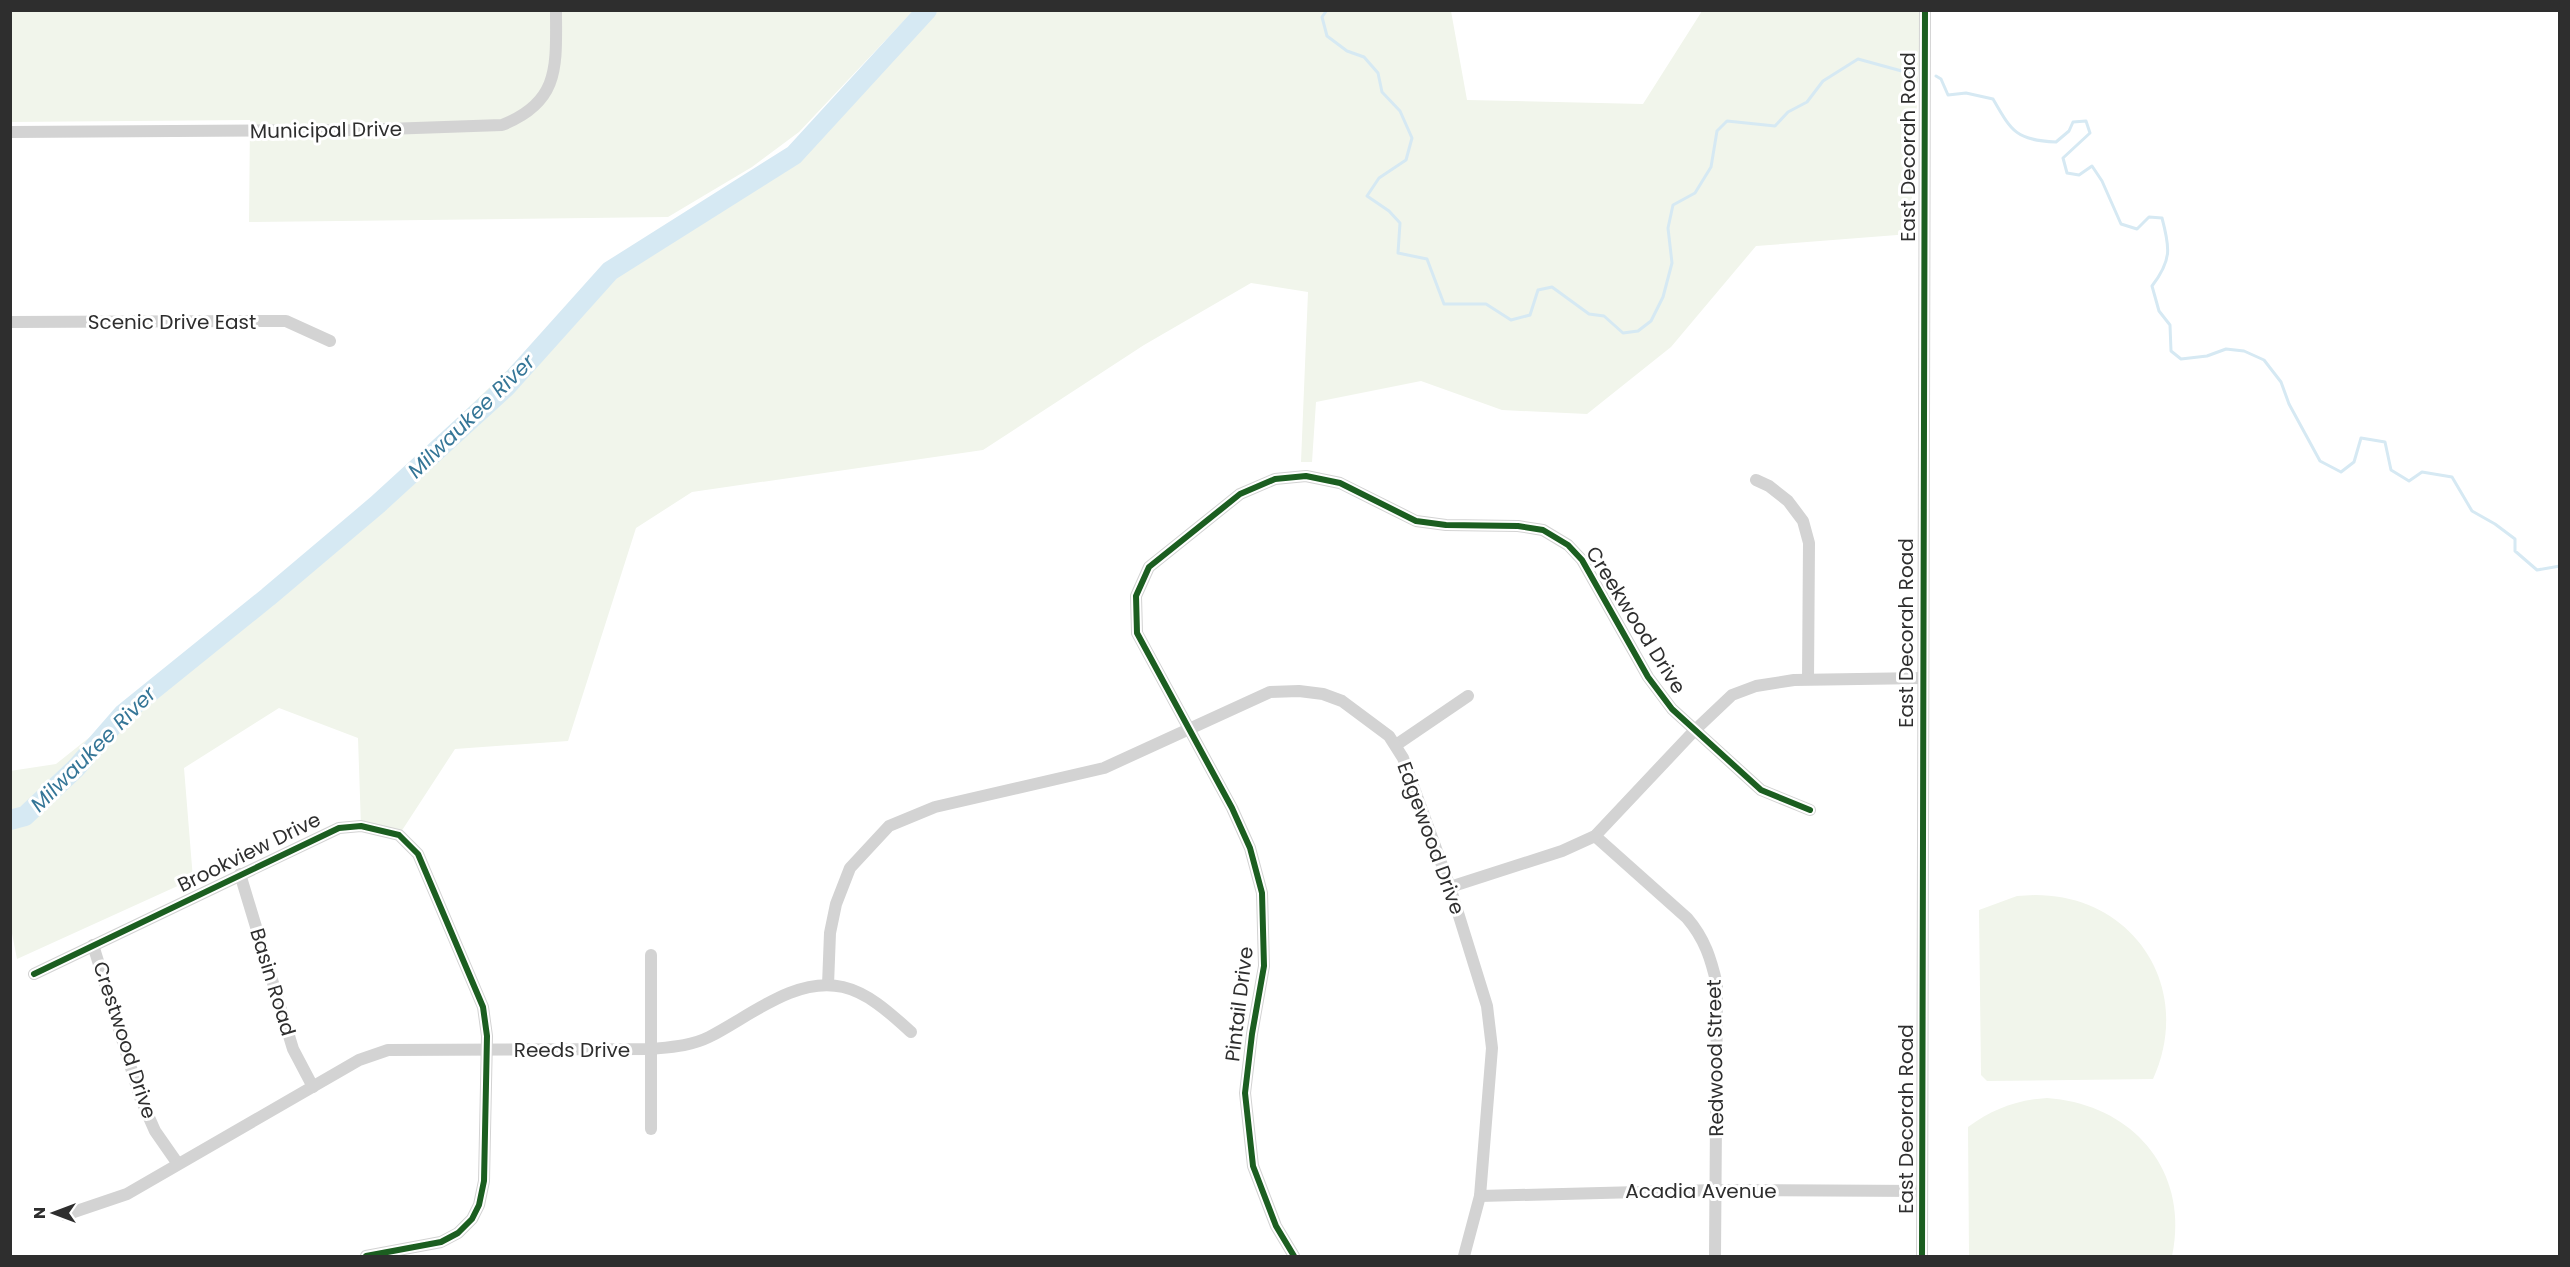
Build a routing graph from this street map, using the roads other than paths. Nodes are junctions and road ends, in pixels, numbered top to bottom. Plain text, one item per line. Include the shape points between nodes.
1 (556, 10) edge
2 (1925, 10) edge
3 (10, 132) edge
4 (10, 322) edge
5 (330, 341) dead end
6 (1756, 480) dead end
7 (1136, 596) joint
8 (1923, 678) junction
9 (1808, 679) junction
10 (1468, 696) dead end
11 (1189, 728) junction
12 (1694, 731) junction
13 (1396, 746) junction
14 (1810, 810) dead end
15 (1595, 836) junction
16 (240, 874) junction
17 (1450, 887) junction
18 (93, 945) junction
19 (651, 955) dead end
20 (34, 974) dead end
21 (828, 985) junction
22 (911, 1032) dead end
23 (651, 1049) junction
24 (487, 1050) junction
25 (313, 1087) junction
26 (651, 1130) dead end
27 (178, 1164) junction
28 (1716, 1190) junction
29 (1922, 1191) junction
30 (1480, 1196) junction
31 (65, 1215) dead end
32 (366, 1257) edge
33 (1294, 1257) edge
34 (1464, 1257) edge
35 (1715, 1257) edge
36 (1922, 1257) edge

1 - 3 street, Municipal Drive via 556,65 549,86 534,107 502,125 370,130
2 - 8 street, East Decorah Road
4 - 5 street, Scenic Drive East via 286,321
6 - 9 street via 1788,501 1803,521 1809,543
7 - 11 street, Pintail Drive via 1137,633
7 - 12 street, Creekwood Drive via 1149,567 1240,494 1275,478 1306,476 1340,483 1416,521 1544,530 1568,545 1582,560 1648,677
8 - 9 street
8 - 29 street, East Decorah Road
9 - 12 street via 1756,686 1732,696
10 - 13 street
11 - 13 street, Edgewood Drive via 1270,692 1299,691 1342,701 1389,736
11 - 21 street, Edgewood Drive via 1104,768 935,807 889,826 850,868 836,904 830,933
11 - 33 street, Pintail Drive via 1237,818 1262,893 1264,966 1245,1093 1253,1166 1276,1226
12 - 14 street, Creekwood Drive via 1761,790
12 - 15 street
13 - 17 street, Edgewood Drive
15 - 17 street via 1562,851
15 - 28 street, Redwood Street via 1687,918 1709,952 1717,985
16 - 18 street, Brookview Drive
16 - 24 street, Brookview Drive via 339,828 361,826 399,835 418,854 483,1007
16 - 25 street, Basin Road via 293,1049
17 - 30 street, Edgewood Drive via 1487,1006 1492,1048
18 - 20 street, Brookview Drive
18 - 27 street, Crestwood Drive via 140,1097 155,1131
19 - 23 street
21 - 22 street, Reeds Drive via 859,993
21 - 23 street, Reeds Drive via 794,991 707,1038
23 - 24 street, Reeds Drive
23 - 26 street
24 - 25 street, Reeds Drive via 388,1050 359,1060
24 - 32 street, Brookview Drive via 484,1181 472,1219 441,1242
25 - 27 street, Reeds Drive
27 - 31 street, Reeds Drive via 127,1194
28 - 29 street, Acadia Avenue
28 - 30 street, Acadia Avenue
28 - 35 street, Redwood Street
29 - 36 street, East Decorah Road
30 - 34 street, Edgewood Drive

